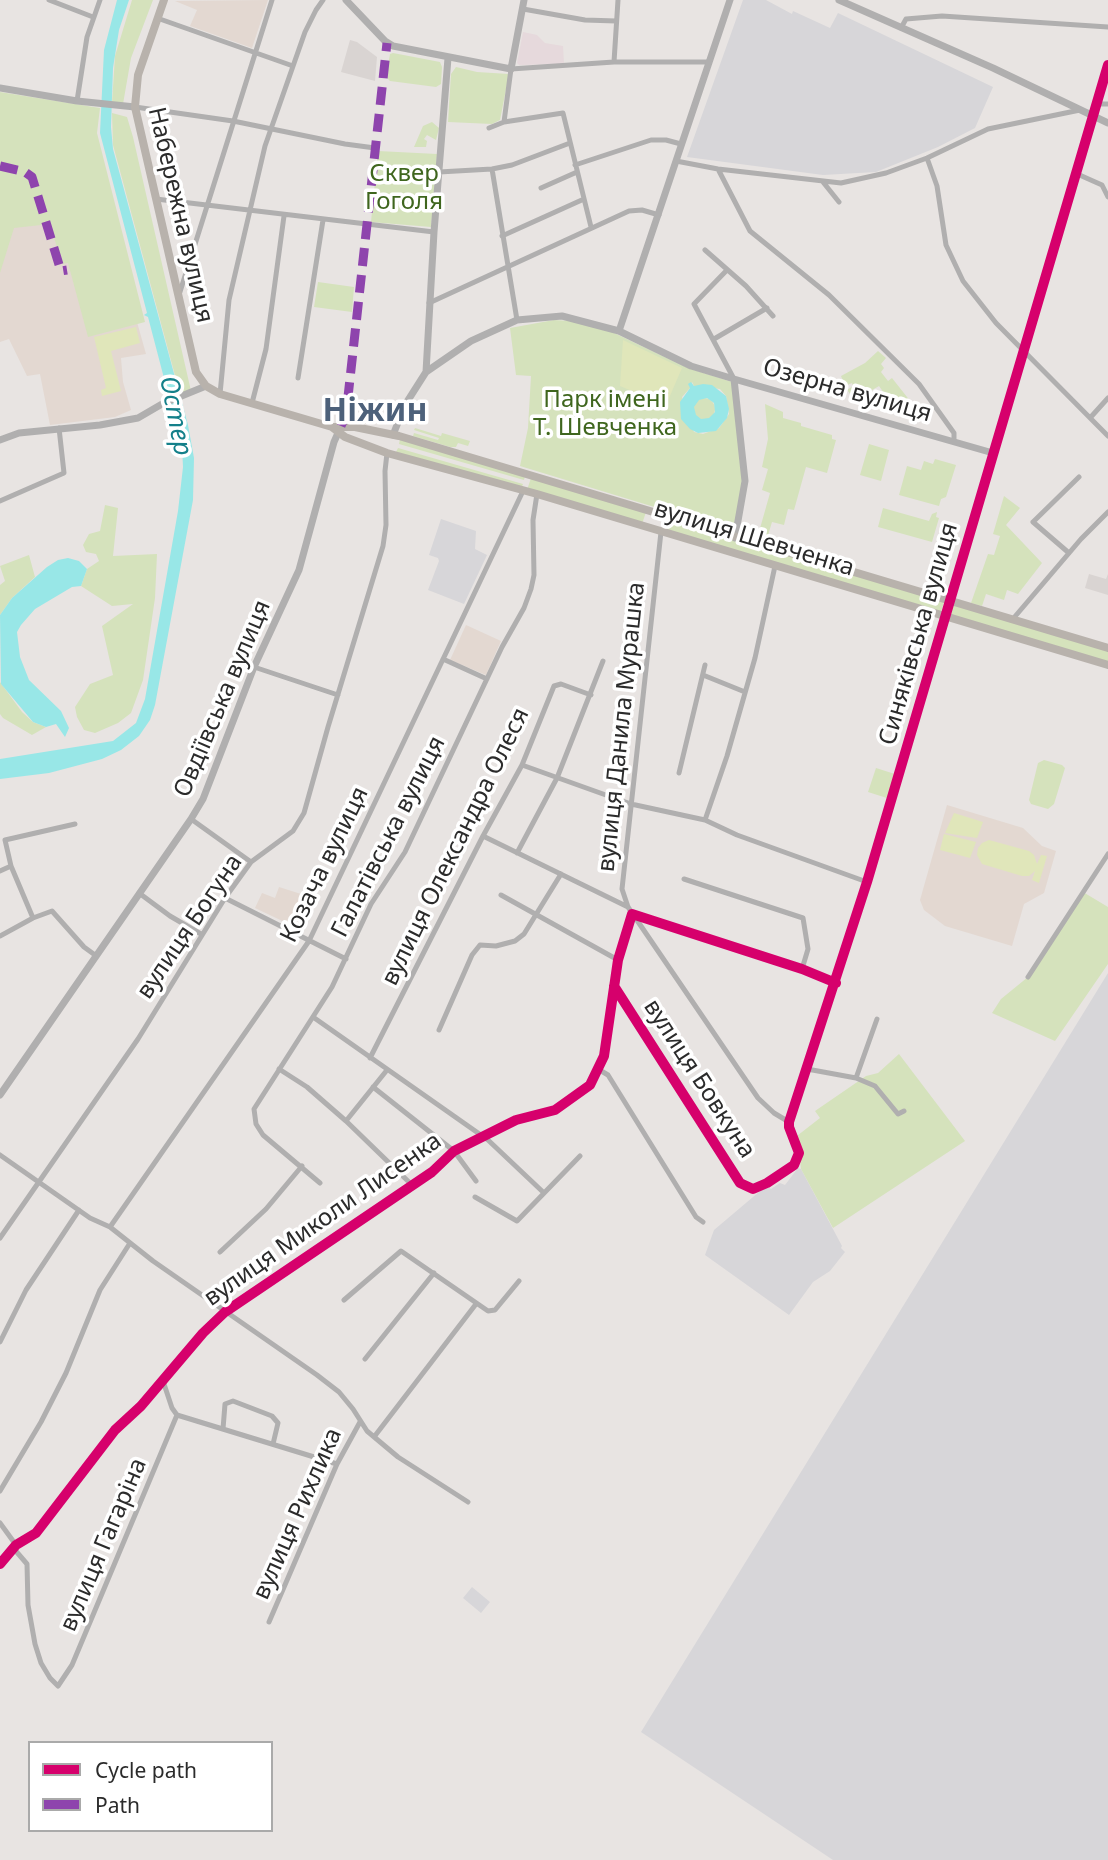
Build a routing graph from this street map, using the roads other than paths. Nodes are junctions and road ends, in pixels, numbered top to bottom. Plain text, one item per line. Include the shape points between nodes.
1 (49, 0) edge
2 (100, 0) edge
3 (164, 0) edge
4 (272, 0) edge
5 (323, 0) edge
6 (346, 0) edge
7 (618, 0) edge
8 (730, 0) edge
9 (839, 0) edge
10 (523, 4) edge
11 (93, 18) junction
12 (156, 18) junction
13 (616, 21) junction
14 (1108, 27) edge
15 (901, 28) junction
16 (255, 52) junction
17 (448, 58) junction
18 (614, 62) junction
19 (709, 62) junction
20 (1108, 65) edge
21 (293, 66) junction
22 (511, 69) junction
23 (0, 88) edge
24 (77, 101) junction
25 (1096, 104) junction
26 (1108, 104) edge
27 (135, 107) junction
28 (1080, 110) junction
29 (1093, 116) junction
30 (233, 121) junction
31 (504, 122) junction
32 (1108, 123) edge
33 (270, 128) junction
34 (489, 128) dead end
35 (570, 143) junction
36 (681, 144) junction
37 (375, 148) dead end
38 (927, 158) junction
39 (676, 161) junction
40 (576, 168) junction
41 (492, 169) junction
42 (718, 169) junction
43 (439, 172) junction
44 (1075, 173) junction
45 (823, 182) junction
46 (541, 188) dead end
47 (1108, 197) edge
48 (584, 199) junction
49 (156, 200) junction
50 (839, 202) dead end
51 (207, 206) junction
52 (249, 212) junction
53 (659, 215) junction
54 (284, 216) junction
55 (323, 220) junction
56 (591, 227) junction
57 (434, 232) junction
58 (502, 236) junction
59 (705, 250) dead end
60 (508, 266) junction
61 (727, 270) junction
62 (178, 298) junction
63 (429, 303) junction
64 (767, 308) junction
65 (773, 316) dead end
66 (517, 320) junction
67 (620, 331) junction
68 (714, 339) junction
69 (1023, 351) junction
70 (426, 372) junction
71 (298, 378) dead end
72 (734, 379) junction
73 (206, 386) junction
74 (217, 393) junction
75 (1108, 398) edge
76 (251, 404) junction
77 (1090, 418) junction
78 (59, 428) junction
79 (337, 429) junction
80 (393, 435) junction
81 (1108, 436) edge
82 (0, 440) edge
83 (954, 442) junction
84 (387, 453) junction
85 (993, 453) junction
86 (529, 475) junction
87 (1079, 477) dead end
88 (523, 491) junction
89 (537, 494) junction
90 (0, 500) edge
91 (1108, 512) edge
92 (666, 516) junction
93 (662, 532) junction
94 (735, 538) junction
95 (1069, 553) junction
96 (775, 566) junction
97 (949, 601) junction
98 (945, 617) junction
99 (1012, 620) junction
100 (1108, 648) edge
101 (443, 660) junction
102 (604, 661) dead end
103 (705, 665) dead end
104 (1108, 666) edge
105 (254, 667) junction
106 (703, 675) junction
107 (488, 679) junction
108 (745, 692) junction
109 (338, 695) junction
110 (591, 695) junction
111 (522, 765) junction
112 (679, 773) dead end
113 (556, 778) junction
114 (631, 804) junction
115 (191, 820) junction
116 (705, 821) junction
117 (75, 824) dead end
118 (483, 836) junction
119 (517, 853) junction
120 (1108, 854) edge
121 (251, 862) junction
122 (12, 866) junction
123 (0, 871) edge
124 (561, 874) junction
125 (684, 880) dead end
126 (867, 882) junction
127 (139, 893) junction
128 (501, 895) dead end
129 (225, 898) junction
130 (628, 907) junction
131 (632, 914) junction
132 (538, 915) junction
133 (33, 918) junction
134 (201, 934) junction
135 (0, 936) edge
136 (309, 942) junction
137 (95, 955) junction
138 (346, 959) junction
139 (618, 960) junction
140 (802, 970) junction
141 (1028, 977) dead end
142 (836, 983) junction
143 (614, 986) junction
144 (313, 1017) junction
145 (877, 1019) dead end
146 (439, 1030) dead end
147 (370, 1058) junction
148 (279, 1069) junction
149 (598, 1069) junction
150 (807, 1069) junction
151 (387, 1070) junction
152 (856, 1078) junction
153 (373, 1087) junction
154 (0, 1095) edge
155 (904, 1111) dead end
156 (346, 1121) junction
157 (789, 1122) junction
158 (483, 1137) junction
159 (454, 1152) junction
160 (0, 1155) edge
161 (580, 1156) dead end
162 (302, 1166) junction
163 (38, 1181) junction
164 (476, 1181) dead end
165 (320, 1183) dead end
166 (412, 1185) junction
167 (543, 1192) junction
168 (475, 1197) dead end
169 (79, 1210) junction
170 (703, 1222) dead end
171 (110, 1227) junction
172 (0, 1238) edge
173 (130, 1242) junction
174 (220, 1252) dead end
175 (433, 1273) junction
176 (519, 1281) dead end
177 (344, 1300) dead end
178 (476, 1304) junction
179 (225, 1312) junction
180 (0, 1342) edge
181 (365, 1359) dead end
182 (163, 1381) junction
183 (177, 1415) junction
184 (360, 1422) junction
185 (223, 1429) junction
186 (374, 1437) junction
187 (272, 1444) junction
188 (337, 1464) junction
189 (0, 1490) edge
190 (468, 1502) dead end
191 (0, 1523) edge
192 (16, 1545) junction
193 (0, 1564) edge
194 (269, 1622) dead end

1 - 11 street
2 - 11 street
3 - 12 main road, Набережна вулиця
4 - 16 street
5 - 21 street
6 - 17 street via 387,43
7 - 13 street
8 - 19 street
9 - 15 street
10 - 13 street via 585,20
10 - 22 street
11 - 24 street
12 - 16 street
12 - 27 main road, Набережна вулиця via 138,75
13 - 18 street
14 - 15 street via 942,16 906,19
15 - 28 street
16 - 21 street
16 - 30 street
17 - 22 street
17 - 43 street
18 - 19 street
18 - 22 street
19 - 36 street
20 - 25 street, Синяківська вулиця
21 - 33 street
22 - 31 street
23 - 24 street
24 - 27 street
25 - 26 street
25 - 29 street, Синяківська вулиця
27 - 30 street
27 - 49 main road, Набережна вулиця
28 - 29 street
28 - 38 street via 988,129
29 - 32 street
29 - 44 street, Синяківська вулиця
30 - 33 street
30 - 51 street
31 - 34 street
31 - 35 street via 563,113
33 - 37 street
33 - 52 street
35 - 40 street
35 - 41 street
36 - 39 street
36 - 40 street via 651,139
38 - 45 street via 864,179
38 - 69 street via 937,186 946,245 963,281
39 - 42 street
39 - 53 street
40 - 46 street
40 - 48 street
41 - 43 street
41 - 58 street
42 - 45 street
42 - 83 street via 755,236 829,295 919,384 954,433
43 - 57 street
44 - 47 street via 1102,185
44 - 69 street, Синяківська вулиця
45 - 50 street
48 - 56 street
48 - 58 street
49 - 51 street
49 - 62 main road, Набережна вулиця
51 - 52 street
51 - 62 street
52 - 54 street
52 - 74 street via 229,300
53 - 56 street via 635,210
53 - 67 street
54 - 55 street
54 - 76 street via 266,349
55 - 57 street
55 - 71 street
56 - 60 street
57 - 63 street
58 - 60 street
59 - 61 street
60 - 63 street
60 - 66 street
61 - 64 street
61 - 68 street, Озерна вулиця via 694,304
62 - 73 main road, Набережна вулиця via 196,372
63 - 70 street
64 - 65 street
64 - 68 street
66 - 67 street via 562,316
66 - 70 street via 471,341
67 - 72 street via 691,366
68 - 72 street, Озерна вулиця
69 - 77 street
69 - 85 street, Синяківська вулиця
70 - 80 street
72 - 83 street, Озерна вулиця
72 - 94 street via 745,481
73 - 74 main road
73 - 78 street via 138,418
74 - 76 main road
75 - 77 street
76 - 79 main road
77 - 81 street
78 - 82 street
78 - 90 street via 64,472
79 - 80 main road, вулиця Шевченка
79 - 84 main road, вулиця Шевченка
79 - 105 street, Овдіївська вулиця via 299,570
80 - 84 main road
80 - 86 main road, вулиця Шевченка
83 - 85 street, Озерна вулиця
84 - 88 main road, вулиця Шевченка
84 - 109 street, вулиця Богуна via 383,546
85 - 97 street, Синяківська вулиця
86 - 88 main road
86 - 92 main road, вулиця Шевченка
87 - 95 street via 1033,522
88 - 89 main road, вулиця Шевченка
88 - 101 street, Козача вулиця
89 - 93 main road, вулиця Шевченка
89 - 107 street, Галатівська вулиця via 531,589
91 - 95 street
92 - 93 main road
92 - 94 main road, вулиця Шевченка
93 - 96 main road, вулиця Шевченка
93 - 114 street, вулиця Данила Мурашка
94 - 97 main road, вулиця Шевченка
95 - 99 street
96 - 98 main road, вулиця Шевченка
96 - 108 street
97 - 98 street, Синяківська вулиця
97 - 99 main road, вулиця Шевченка
98 - 104 main road, вулиця Шевченка
98 - 126 street, Синяківська вулиця
99 - 100 main road, вулиця Шевченка
101 - 107 street
101 - 136 street, Козача вулиця
102 - 110 street
103 - 106 street
105 - 109 street
105 - 115 street, Овдіївська вулиця via 208,789
106 - 108 street
106 - 112 street
107 - 138 street, Галатівська вулиця via 405,852 371,904
108 - 116 street
109 - 121 street, вулиця Богуна via 304,813 293,831
110 - 111 street, вулиця Олександра Олеся via 554,685
110 - 113 street
111 - 113 street
111 - 118 street, вулиця Олександра Олеся
113 - 114 street
113 - 119 street
114 - 116 street
114 - 130 street, вулиця Данила Мурашка via 622,889
115 - 121 street
115 - 127 street, Овдіївська вулиця
116 - 126 street
117 - 122 street via 5,840
118 - 119 street
118 - 147 street, вулиця Олександра Олеся
119 - 124 street
120 - 141 street
121 - 129 street, вулиця Богуна
122 - 123 street
122 - 133 street
124 - 130 street
124 - 132 street
125 - 140 street via 803,918 808,949
126 - 142 street, Синяківська вулиця
127 - 134 street
127 - 137 street, Овдіївська вулиця
128 - 132 street
129 - 134 street, вулиця Богуна
129 - 136 street
130 - 131 street, вулиця Данила Мурашка
131 - 139 street
131 - 140 street
131 - 157 street, вулиця Данила Мурашка via 758,1098
132 - 139 street
132 - 146 street via 515,941 480,945
133 - 135 street
133 - 137 street via 52,911
134 - 163 street, вулиця Богуна via 138,1040
136 - 138 street
136 - 171 street, Козача вулиця
137 - 154 street, Овдіївська вулиця
138 - 144 street, Галатівська вулиця
139 - 143 street
140 - 142 street
142 - 150 street, Синяківська вулиця
143 - 149 street
143 - 157 street, вулиця Бовкуна via 740,1183 753,1189 794,1165 799,1153
144 - 147 street
144 - 148 street, Галатівська вулиця
145 - 152 street
147 - 151 street
148 - 156 street
148 - 162 street, Галатівська вулиця via 254,1109 254,1117 263,1135
149 - 158 street, вулиця Миколи Лисенка via 590,1085 555,1110 516,1120
149 - 170 street via 608,1075 695,1217
150 - 152 street
150 - 157 street, Синяківська вулиця
151 - 153 street
151 - 158 street
152 - 155 street via 875,1086 898,1114
153 - 156 street
153 - 159 street
156 - 166 street
158 - 159 street, вулиця Миколи Лисенка
158 - 167 street
159 - 164 street
159 - 166 street, вулиця Миколи Лисенка
160 - 163 street
161 - 167 street
162 - 165 street, Галатівська вулиця
162 - 174 street via 266,1209
163 - 169 street
163 - 172 street, вулиця Богуна
166 - 179 street, вулиця Миколи Лисенка
167 - 168 street via 517,1221
169 - 171 street
169 - 180 street via 26,1290
171 - 173 street
173 - 179 street
173 - 189 street via 100,1290 41,1422
175 - 177 street via 401,1251
175 - 178 street
175 - 181 street
176 - 178 street via 495,1311
178 - 186 street
179 - 182 street, вулиця Миколи Лисенка
179 - 184 street via 339,1392
182 - 183 street
182 - 192 street, вулиця Миколи Лисенка via 115,1430 50,1517
183 - 185 street
183 - 192 street, вулиця Гагаріна via 76,1655 58,1686 41,1663 35,1644 27,1564
184 - 186 street
184 - 188 street, вулиця Рихлика
185 - 187 street
185 - 187 street via 225,1404 233,1401 272,1416 278,1423
186 - 190 street
187 - 188 street
188 - 194 street, вулиця Рихлика
191 - 192 street
192 - 193 street, вулиця Миколи Лисенка

